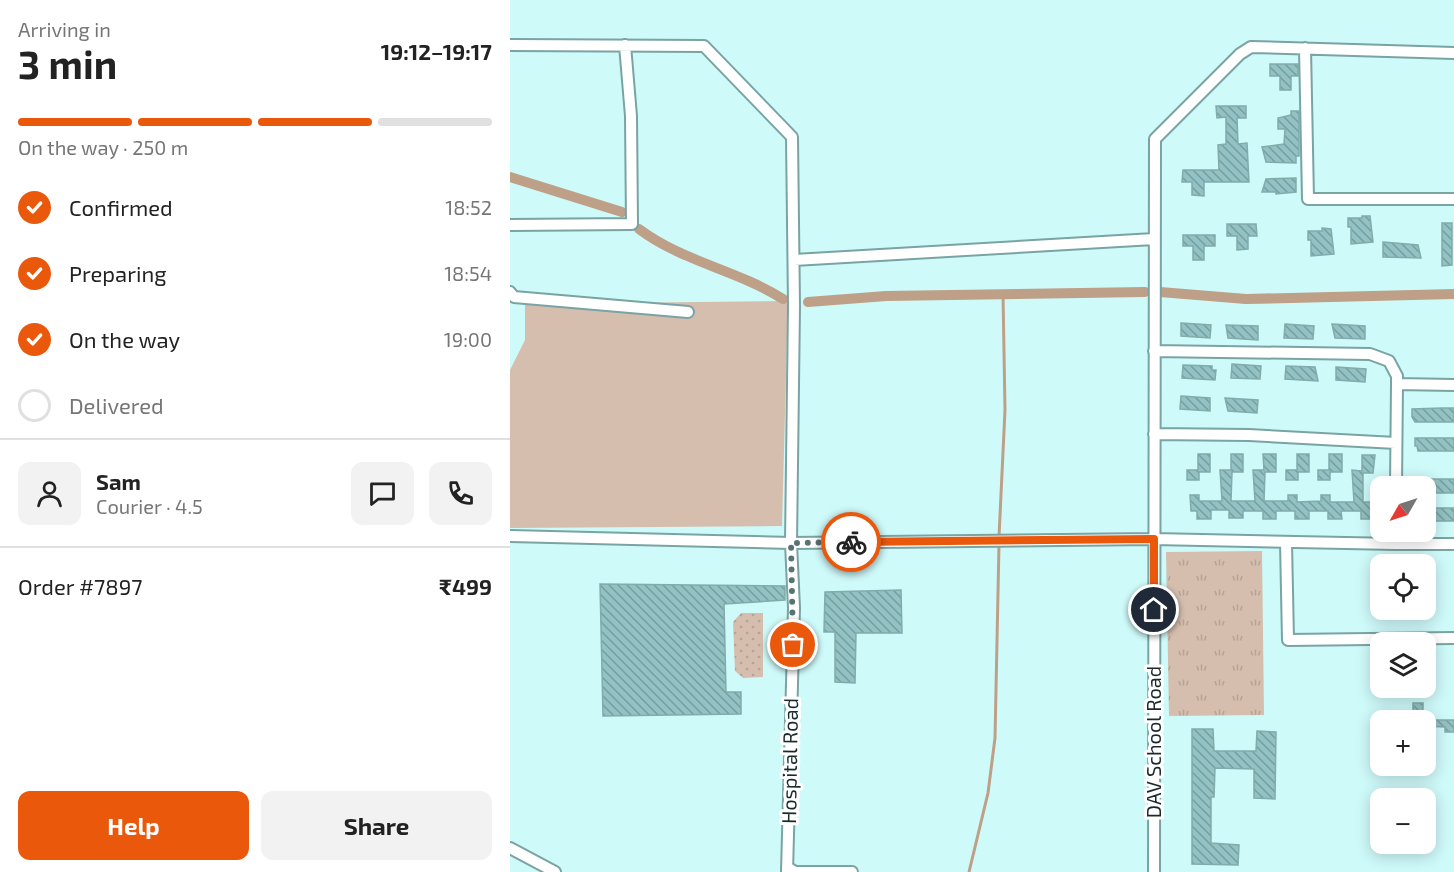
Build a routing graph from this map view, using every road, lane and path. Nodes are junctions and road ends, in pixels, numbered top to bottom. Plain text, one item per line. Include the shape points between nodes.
1 (510, 45) edge
2 (625, 45) junction
3 (1305, 48) junction
4 (1454, 53) edge
5 (1454, 199) edge
6 (510, 225) edge
7 (1154, 239) junction
8 (794, 260) junction
9 (510, 292) edge
10 (688, 312) dead end
11 (1154, 351) junction
12 (1397, 384) junction
13 (1454, 385) edge
14 (1154, 434) junction
15 (1395, 443) junction
16 (1396, 476) edge
17 (510, 536) edge
18 (1154, 539) junction
19 (1286, 542) junction
20 (791, 543) junction
21 (1396, 544) joint
22 (1454, 544) edge
23 (1454, 638) edge
24 (510, 848) edge
25 (787, 869) edge
26 (555, 872) edge
27 (852, 872) edge
28 (1154, 872) edge

1 - 2 street, Hospital Road
2 - 6 street via 631,116 632,224
2 - 8 street, Hospital Road via 704,46 792,137
3 - 4 street, DAV School Road
3 - 5 street via 1308,199
3 - 7 street, DAV School Road via 1251,47 1161,129 1155,139
7 - 8 street
7 - 11 street, DAV School Road
8 - 20 street, Hospital Road
9 - 10 street via 514,297
11 - 12 street via 1370,354 1389,361
11 - 14 street, DAV School Road
12 - 13 street
12 - 15 street
14 - 15 street
14 - 18 street, DAV School Road
15 - 16 street
17 - 20 street
18 - 19 street
18 - 20 street
18 - 28 street, DAV School Road
19 - 21 street
19 - 23 street via 1288,640
20 - 25 street, Hospital Road via 794,608
21 - 22 street
24 - 26 street
25 - 27 street

